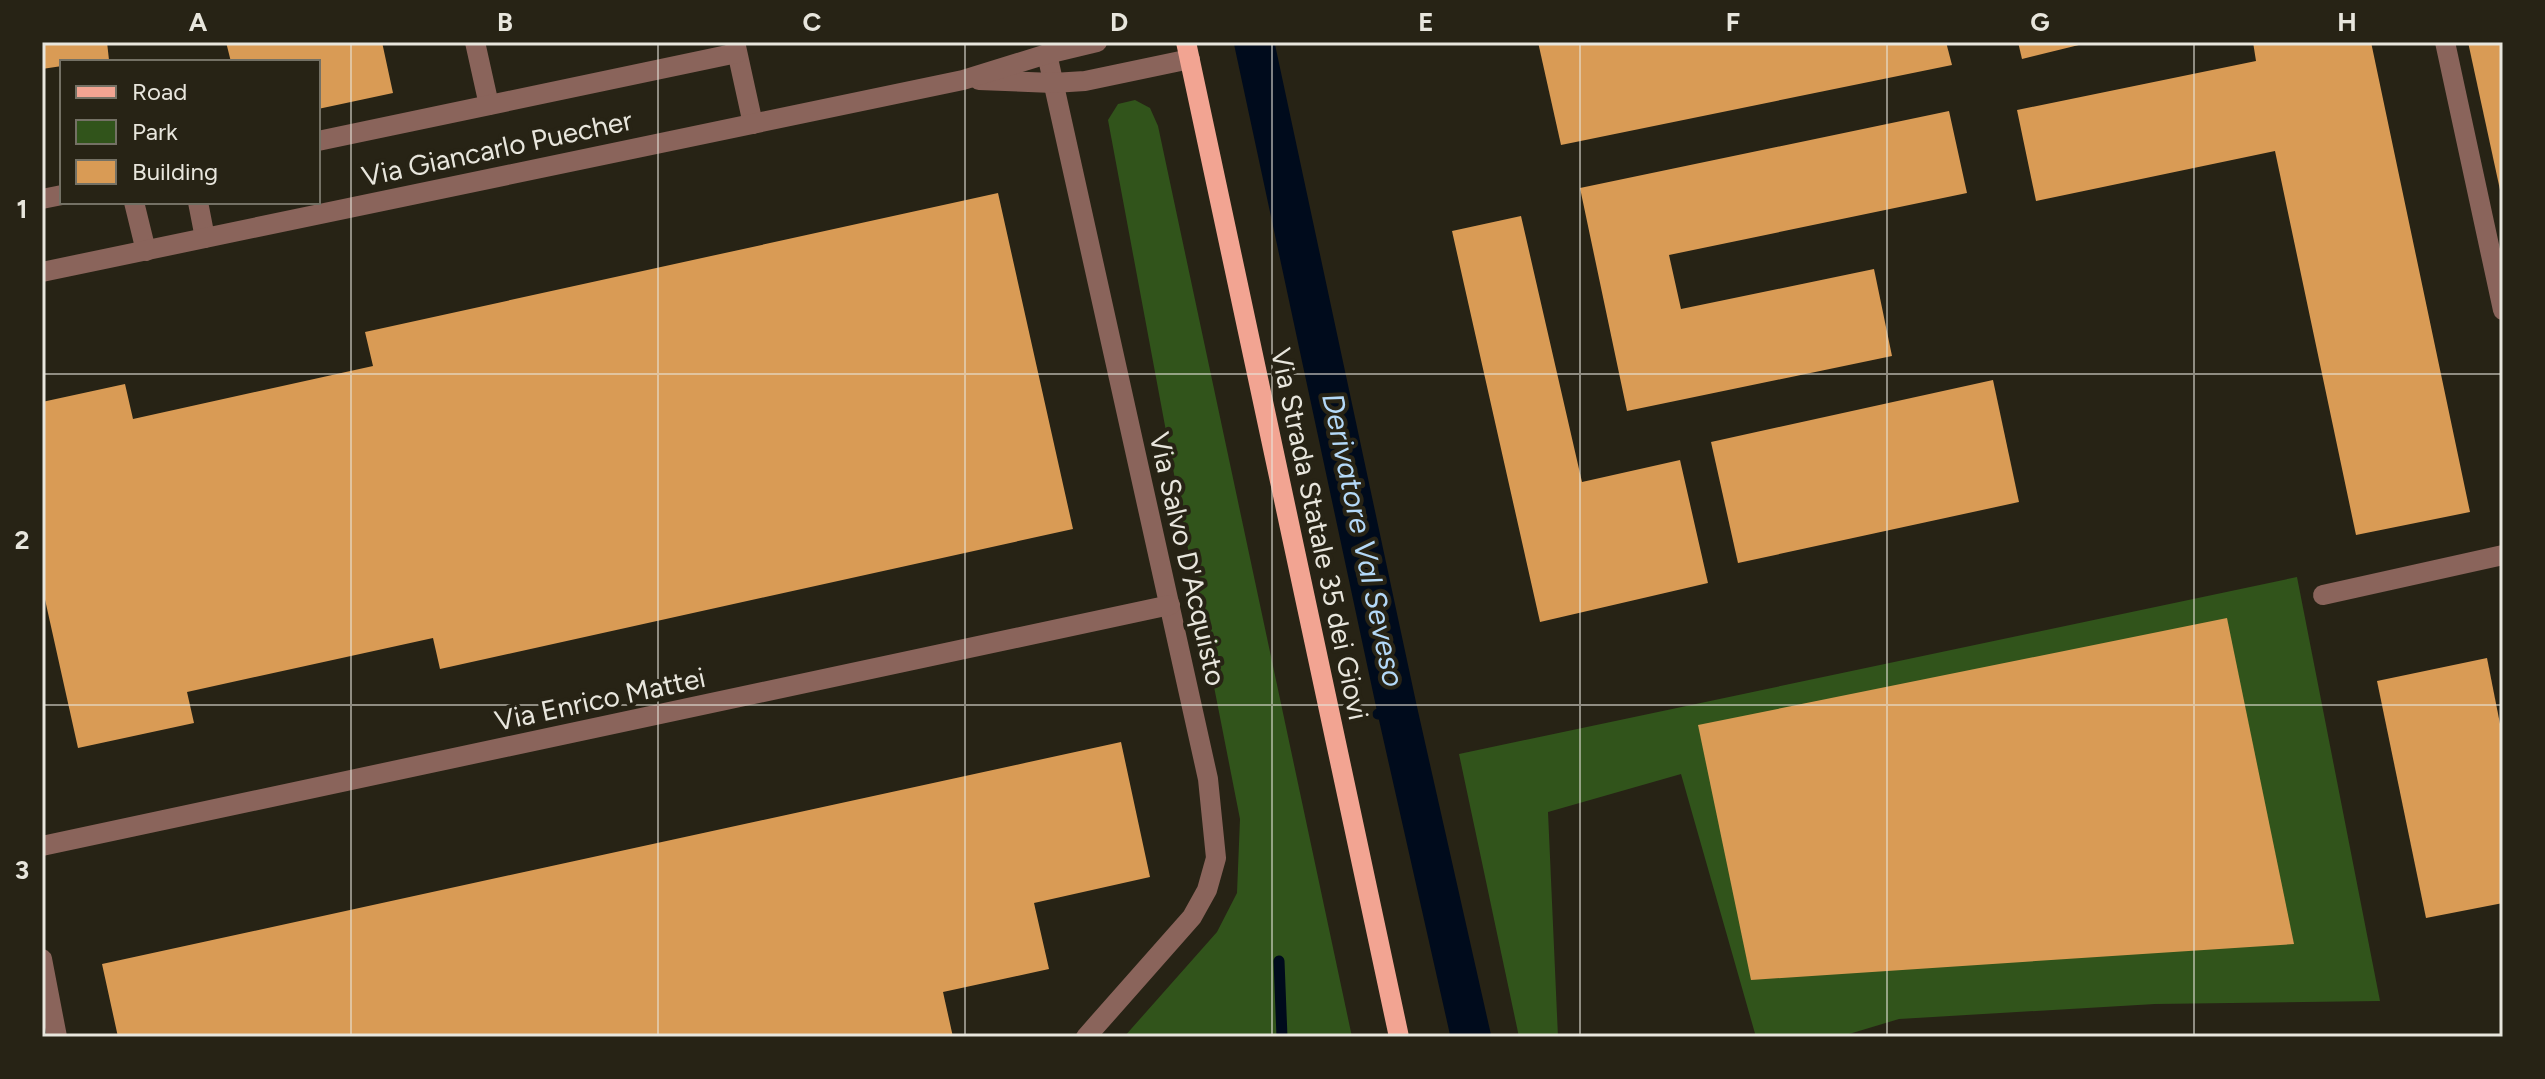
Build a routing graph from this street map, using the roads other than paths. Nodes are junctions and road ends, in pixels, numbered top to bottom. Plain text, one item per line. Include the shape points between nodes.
1 (475, 42) edge
2 (1097, 42) edge
3 (2445, 42) edge
4 (736, 47) edge
5 (1188, 50) edge
6 (1047, 54) junction
7 (963, 80) junction
8 (1053, 83) junction
9 (489, 105) junction
10 (753, 124) junction
11 (320, 141) edge
12 (134, 204) edge
13 (198, 204) edge
14 (205, 238) junction
15 (146, 251) junction
16 (42, 272) edge
17 (2503, 310) edge
18 (2503, 555) edge
19 (2323, 595) dead end
20 (1170, 605) junction
21 (42, 846) edge
22 (42, 959) edge
23 (57, 1037) edge
24 (1086, 1037) edge
25 (1399, 1037) edge

1 - 9 street
2 - 6 street, Via Giancarlo Puecher
3 - 17 street
4 - 9 street
4 - 10 street
5 - 8 street, Via Giancarlo Puecher via 1116,76
5 - 25 main road, Via Strada Statale 35 dei Giovi
6 - 7 street, Via Giancarlo Puecher
6 - 8 street, Via Salvo D'Acquisto
7 - 8 street, Via Giancarlo Puecher
7 - 10 street, Via Giancarlo Puecher
8 - 20 street, Via Salvo D'Acquisto
9 - 11 street
10 - 14 street, Via Giancarlo Puecher
12 - 15 street
13 - 14 street
14 - 15 street, Via Giancarlo Puecher
15 - 16 street, Via Giancarlo Puecher
18 - 19 street
20 - 21 street, Via Enrico Mattei
20 - 24 street, Via Salvo D'Acquisto via 1208,779 1216,858 1192,917
22 - 23 street

